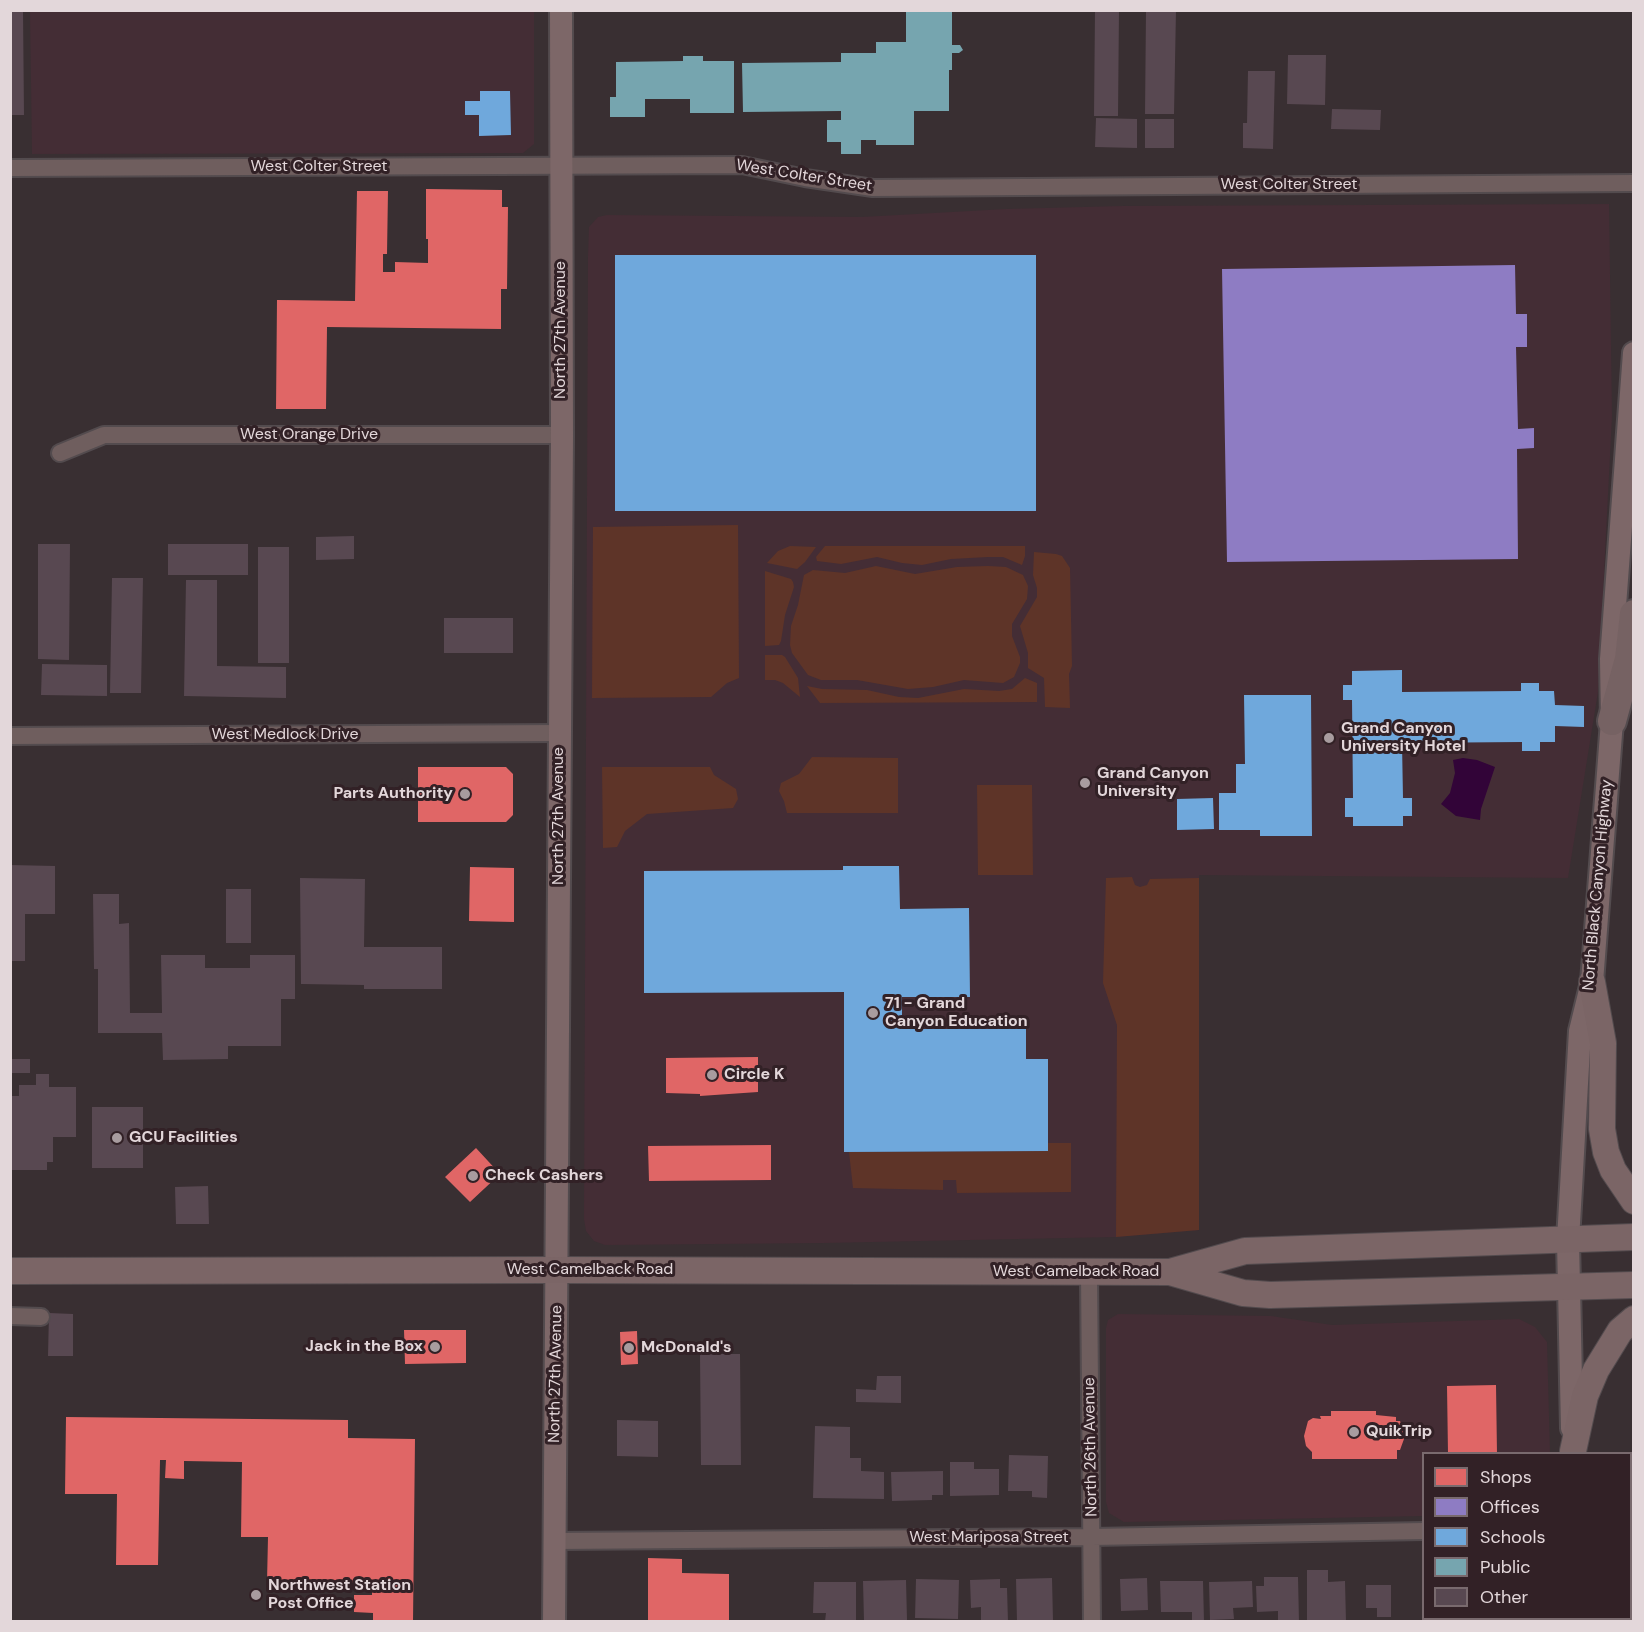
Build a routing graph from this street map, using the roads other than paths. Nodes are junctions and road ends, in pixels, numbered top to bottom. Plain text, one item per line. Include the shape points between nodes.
1 (561, 10) edge
2 (561, 166) junction
3 (10, 168) edge
4 (1634, 183) edge
5 (1634, 353) edge
6 (562, 435) junction
7 (60, 453) dead end
8 (1634, 614) edge
9 (1612, 721) junction
10 (560, 733) junction
11 (10, 736) edge
12 (1592, 982) junction
13 (1628, 1194) edge
14 (1568, 1240) junction
15 (1626, 1240) edge
16 (557, 1270) junction
17 (10, 1271) edge
18 (1089, 1272) junction
19 (1170, 1272) junction
20 (1627, 1283) edge
21 (1569, 1287) junction
22 (10, 1317) edge
23 (41, 1317) dead end
24 (1627, 1325) edge
25 (1573, 1452) edge
26 (1422, 1532) edge
27 (1092, 1537) junction
28 (554, 1541) junction
29 (554, 1622) edge
30 (1092, 1622) edge

1 - 2 main road, North 27th Avenue
2 - 3 street, West Colter Street
2 - 4 street, West Colter Street via 742,165 873,188
2 - 6 main road, North 27th Avenue
5 - 9 main road, North Black Canyon Highway via 1611,659
6 - 7 street, West Orange Drive via 104,435
6 - 10 main road, North 27th Avenue
8 - 9 highway via 1629,659
9 - 12 main road, North Black Canyon Highway
10 - 11 street, West Medlock Drive
10 - 16 main road, North 27th Avenue
12 - 13 main road via 1604,1043 1602,1129 1606,1152
12 - 14 main road, North Black Canyon Highway via 1580,1031
14 - 15 main road, West Camelback Road
14 - 19 main road, West Camelback Road via 1245,1251
14 - 21 main road, North Black Canyon Highway
16 - 17 main road, West Camelback Road
16 - 18 main road, West Camelback Road
16 - 28 main road, North 27th Avenue
18 - 19 main road, West Camelback Road
18 - 27 street, North 26th Avenue
19 - 21 main road, West Camelback Road via 1243,1293 1270,1295
20 - 21 main road, West Camelback Road
21 - 25 main road, North Black Canyon Highway
22 - 23 street
24 - 25 main road via 1607,1349 1592,1379
26 - 27 street, West Mariposa Street
27 - 28 street, West Mariposa Street
27 - 30 street, North 26th Avenue
28 - 29 main road, North 27th Avenue

